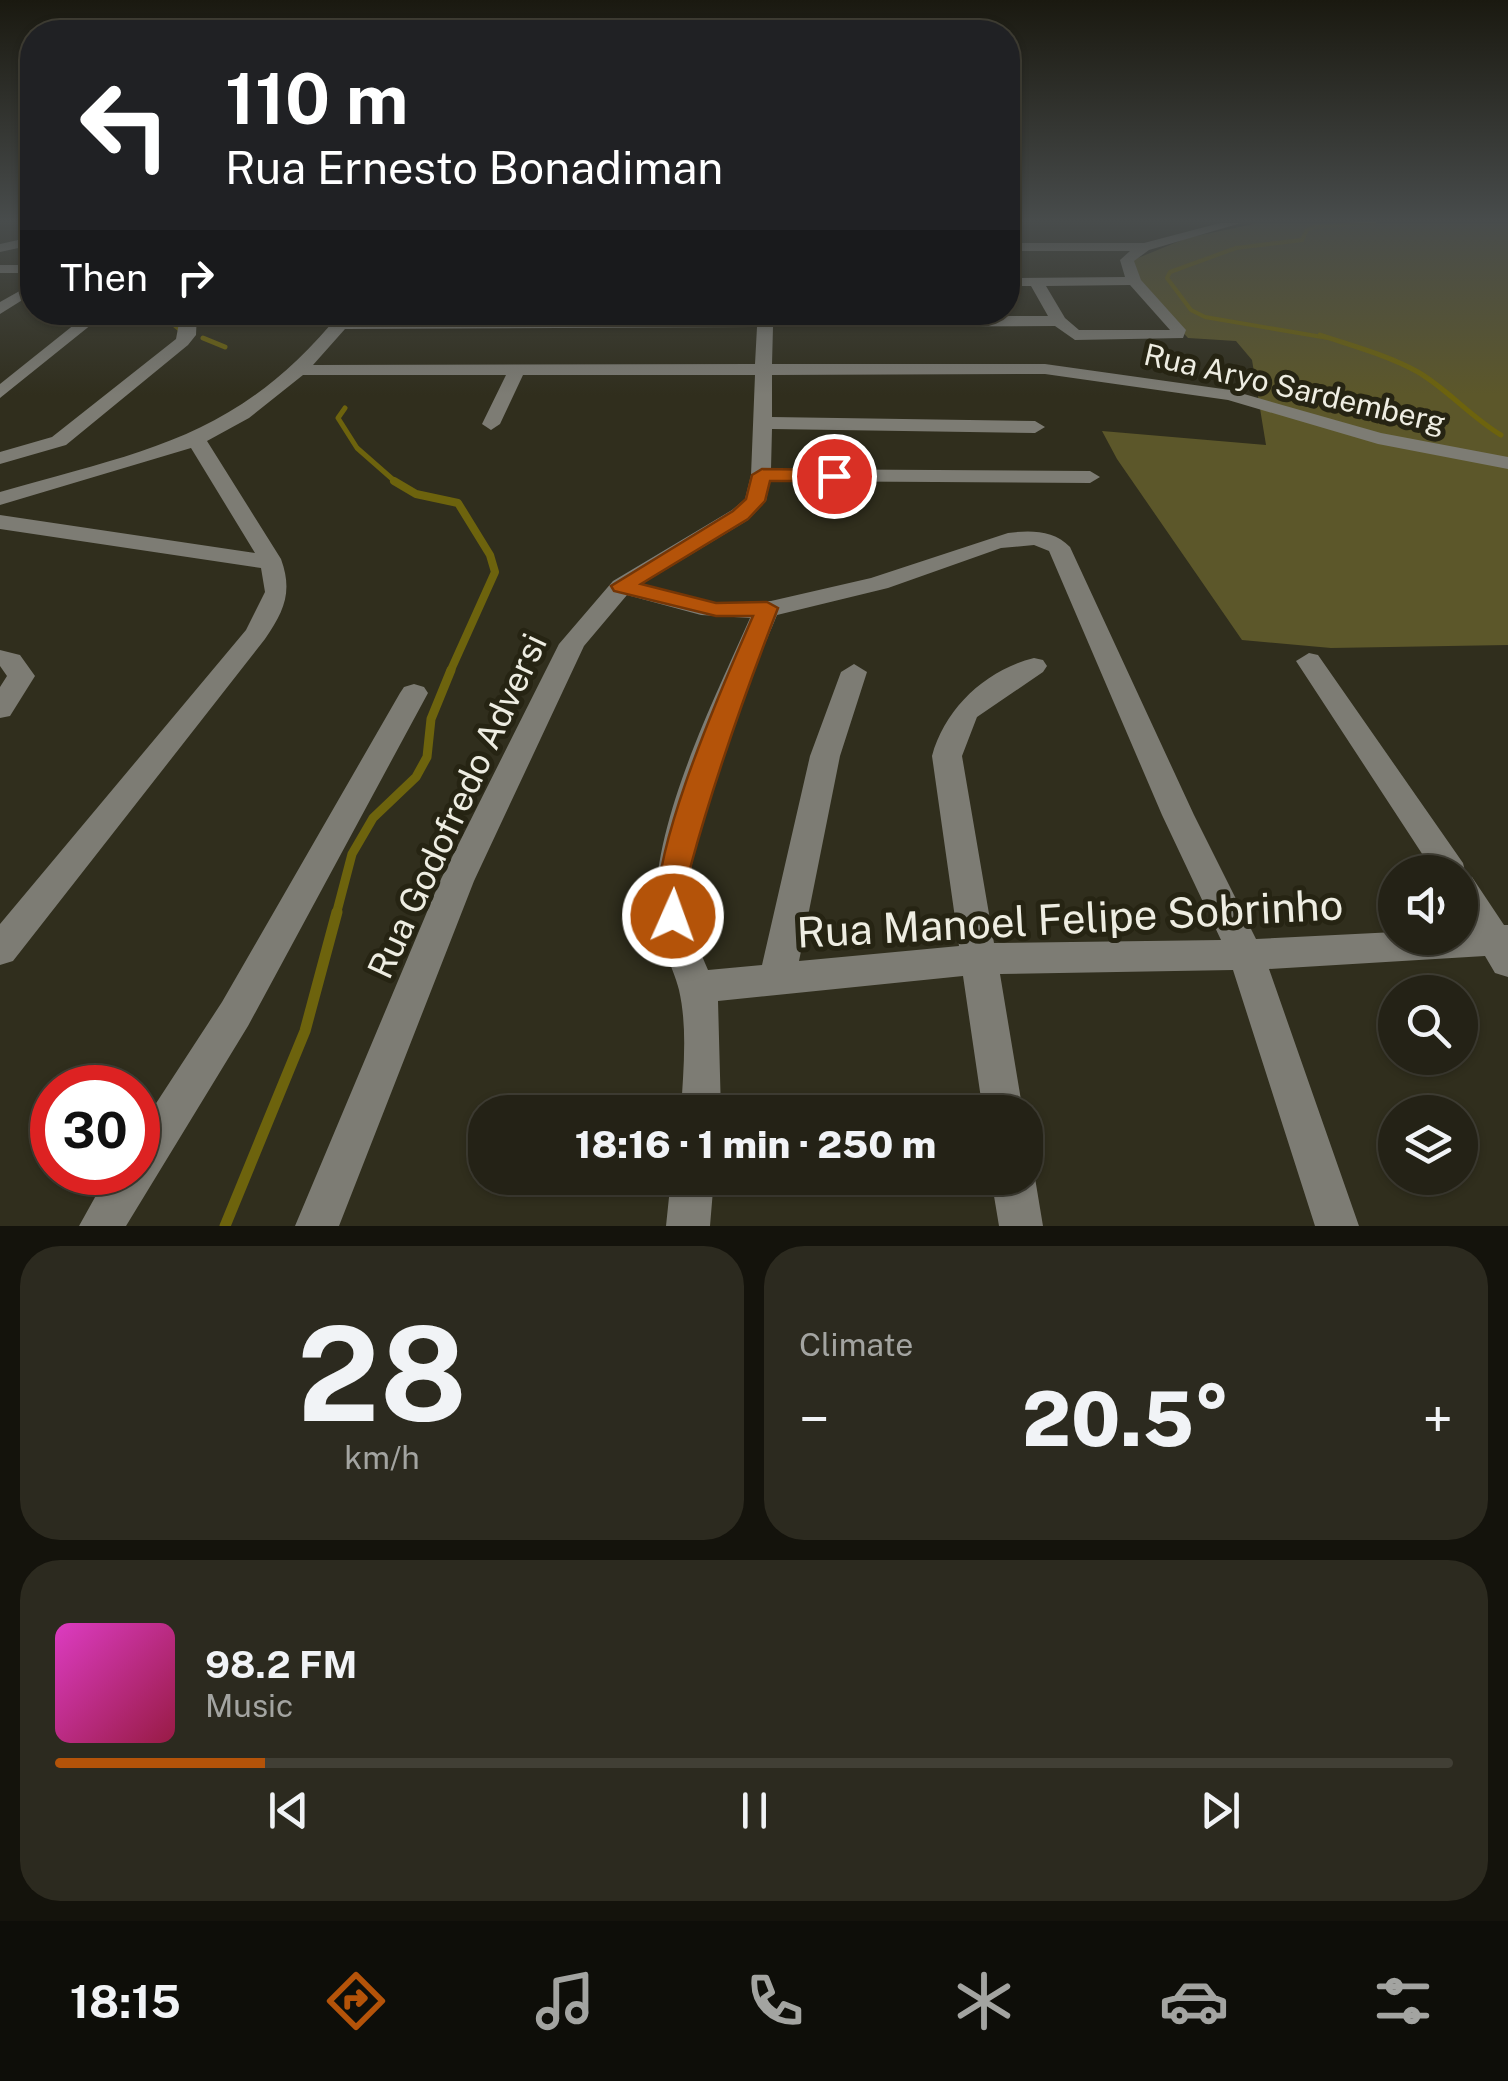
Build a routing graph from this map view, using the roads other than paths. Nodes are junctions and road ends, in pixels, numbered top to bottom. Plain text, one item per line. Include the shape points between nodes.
1 (1124, 280) edge
2 (1134, 280) edge
3 (1020, 282) edge
4 (1036, 282) junction
5 (1020, 320) edge
6 (1060, 321) junction
7 (84, 325) edge
8 (188, 325) edge
9 (340, 325) edge
10 (428, 325) edge
11 (739, 325) edge
12 (764, 325) edge
13 (674, 346) junction
14 (766, 368) junction
15 (298, 370) junction
16 (517, 370) junction
17 (0, 394) edge
18 (491, 424) dead end
19 (762, 424) junction
20 (1036, 426) dead end
21 (195, 439) junction
22 (0, 458) edge
23 (1505, 459) edge
24 (762, 475) junction
25 (1090, 477) dead end
26 (0, 499) edge
27 (0, 522) edge
28 (269, 562) junction
29 (622, 586) junction
30 (767, 608) junction
31 (0, 658) edge
32 (1309, 661) dead end
33 (1034, 666) dead end
34 (854, 672) dead end
35 (414, 693) dead end
36 (0, 709) edge
37 (1440, 855) edge
38 (1478, 911) edge
39 (1504, 948) edge
40 (0, 950) edge
41 (1246, 955) junction
42 (978, 959) junction
43 (777, 978) junction
44 (698, 988) junction
45 (703, 1095) edge
46 (1000, 1095) edge
47 (160, 1132) edge
48 (120, 1195) edge
49 (691, 1195) edge
50 (1016, 1195) edge
51 (101, 1226) edge
52 (317, 1226) edge
53 (688, 1226) edge
54 (1021, 1226) edge
55 (1337, 1226) edge

1 - 4 street
2 - 6 street via 1177,335 1086,336 1070,333
3 - 4 street
4 - 6 street
5 - 6 street
7 - 17 street
8 - 22 street via 182,342 72,432 43,448
9 - 15 street
10 - 13 street
11 - 13 street
12 - 14 street
13 - 14 street, Rua Aryo Sardemberg
13 - 16 street, Rua Aryo Sardemberg
14 - 19 street
14 - 23 street, Rua Aryo Sardemberg via 1014,368 1110,375 1230,395 1378,438
15 - 16 street, Rua Aryo Sardemberg
15 - 21 street via 239,417
16 - 18 street
19 - 20 street
19 - 24 street
21 - 26 street
21 - 28 street
24 - 25 street
24 - 29 street, Rua Godofredo Adversi via 755,501 740,515
27 - 28 street
28 - 40 street via 278,587 256,634
29 - 30 street via 716,610
29 - 52 street, Rua Godofredo Adversi via 553,677 457,881
30 - 41 street via 918,572 1003,541 1048,540 1059,548 1096,625
30 - 44 street via 724,712 674,871 673,916
31 - 36 street via 21,676
32 - 37 street
33 - 42 street via 961,712 947,756
34 - 43 street via 825,756
35 - 47 street via 235,1014
38 - 39 street
39 - 41 street, Rua Manoel Felipe Sobrinho
41 - 42 street, Rua Manoel Felipe Sobrinho
41 - 55 street
42 - 43 street, Rua Manoel Felipe Sobrinho
42 - 46 street
43 - 44 street, Rua Manoel Felipe Sobrinho
44 - 45 street
48 - 51 street
49 - 53 street
50 - 54 street

